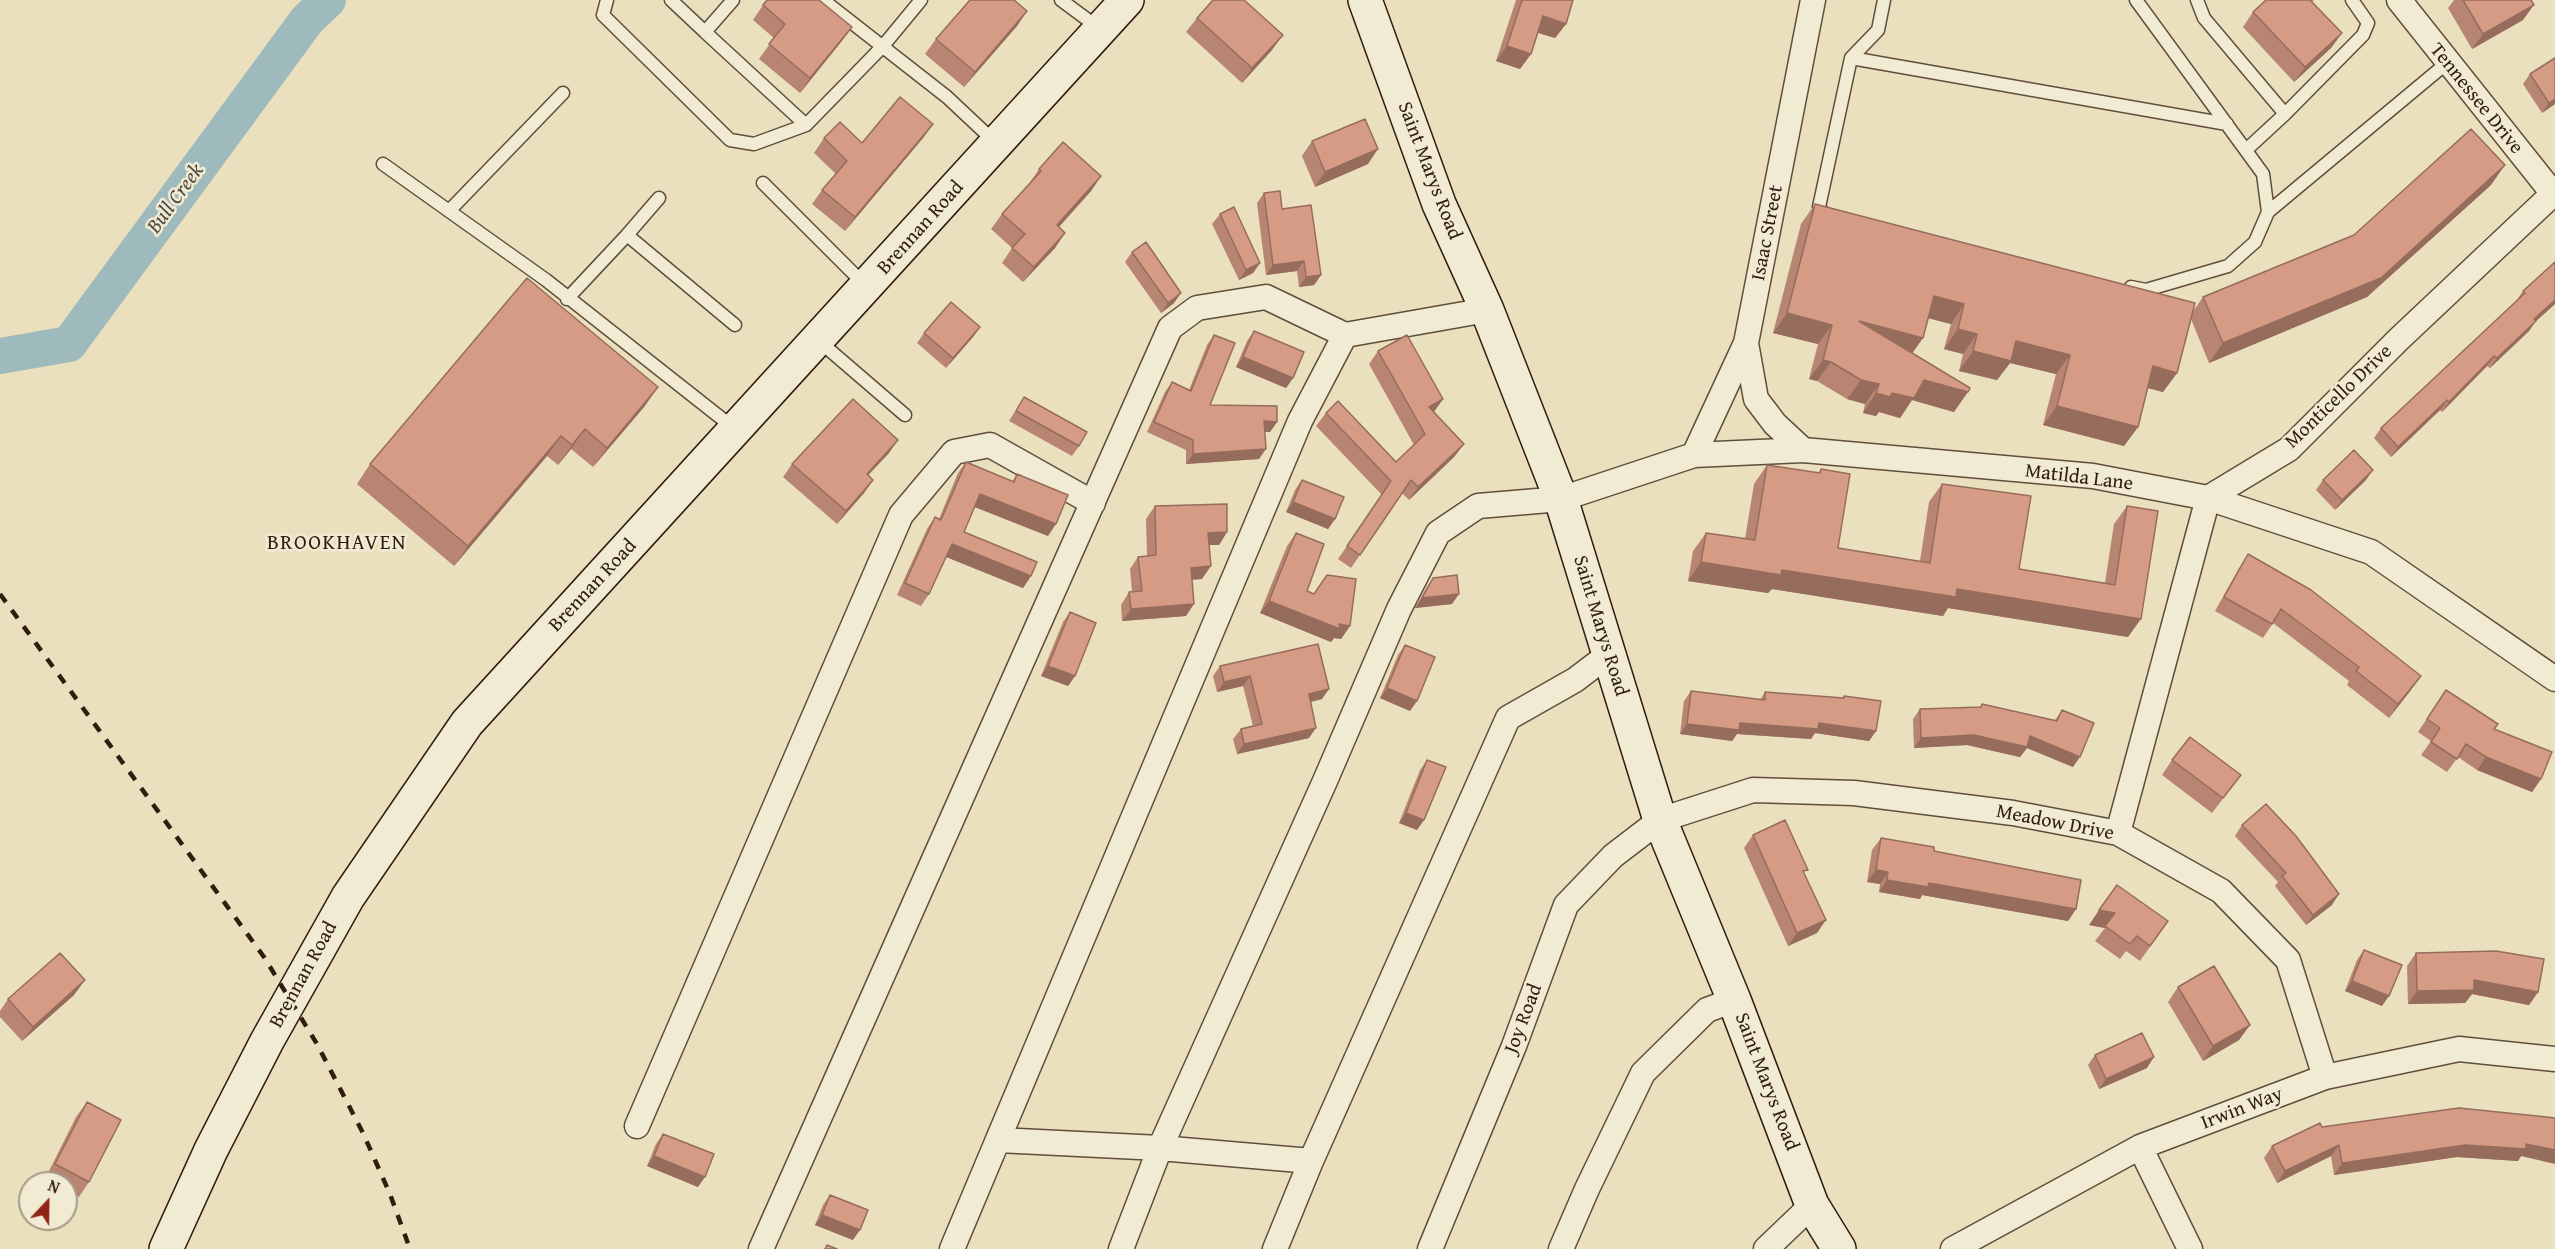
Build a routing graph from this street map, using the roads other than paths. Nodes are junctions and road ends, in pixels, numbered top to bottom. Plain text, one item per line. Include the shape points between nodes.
1 (606, 0) edge
2 (671, 0) edge
3 (733, 0) edge
4 (823, 0) edge
5 (921, 0) edge
6 (1061, 0) edge
7 (1127, 0) edge
8 (1365, 0) edge
9 (1813, 0) edge
10 (1884, 0) edge
11 (2136, 0) edge
12 (2197, 0) edge
13 (2352, 0) edge
14 (2398, 0) edge
15 (1101, 30) junction
16 (705, 32) junction
17 (882, 46) junction
18 (1851, 58) junction
19 (2447, 63) junction
20 (563, 93) dead end
21 (2285, 114) junction
22 (806, 124) junction
23 (2227, 124) junction
24 (997, 144) junction
25 (2246, 150) junction
26 (383, 164) dead end
27 (763, 183) dead end
28 (2554, 194) edge
29 (659, 198) dead end
30 (449, 211) junction
31 (2268, 212) junction
32 (1837, 221) edge
33 (627, 235) junction
34 (2118, 284) edge
35 (867, 287) junction
36 (567, 299) junction
37 (1487, 310) junction
38 (735, 325) dead end
39 (1345, 335) junction
40 (818, 340) junction
41 (1746, 343) junction
42 (905, 415) dead end
43 (736, 430) junction
44 (1803, 450) junction
45 (1694, 455) junction
46 (2208, 498) junction
47 (1561, 499) junction
48 (1093, 503) junction
49 (1608, 655) junction
50 (2555, 679) edge
51 (1660, 820) junction
52 (2118, 833) junction
53 (1734, 1000) junction
54 (2555, 1059) edge
55 (2325, 1077) junction
56 (637, 1126) dead end
57 (998, 1140) junction
58 (2140, 1147) junction
59 (1160, 1148) junction
60 (1311, 1161) junction
61 (1812, 1205) junction
62 (166, 1249) edge
63 (761, 1249) edge
64 (952, 1249) edge
65 (1121, 1249) edge
66 (1275, 1249) edge
67 (1430, 1249) edge
68 (1561, 1249) edge
69 (1766, 1249) edge
70 (1839, 1249) edge
71 (1953, 1249) edge
72 (2190, 1249) edge

1 - 22 lane via 603,15 730,140 754,144
2 - 16 lane
3 - 16 lane
4 - 17 lane
5 - 17 lane
6 - 15 lane
7 - 15 street, Brennan Road
8 - 37 street, Saint Marys Road via 1439,204
9 - 41 street, Isaac Street
10 - 18 lane via 1878,30
11 - 23 lane
12 - 21 lane via 2204,18
13 - 21 lane via 2368,23 2363,35
14 - 19 street, Tennessee Drive
15 - 24 street, Brennan Road
16 - 22 lane
17 - 22 lane
17 - 24 lane via 947,97
18 - 23 lane
18 - 32 lane via 1819,207 1828,219
19 - 28 street, Tennessee Drive
19 - 31 lane
20 - 30 lane
21 - 25 lane
23 - 25 lane
24 - 35 street, Brennan Road
25 - 31 lane via 2263,174
26 - 30 lane
27 - 35 lane
28 - 46 street, Monticello Drive via 2289,448
29 - 33 lane
30 - 36 lane
31 - 34 lane via 2255,242 2228,266 2146,290
33 - 36 lane
33 - 38 lane
35 - 40 street, Brennan Road
36 - 43 lane
37 - 39 street
37 - 47 street, Saint Marys Road
39 - 48 street via 1266,297 1197,308 1170,328
39 - 57 street via 1300,421
40 - 42 lane
40 - 43 street, Brennan Road
41 - 44 street, Isaac Street via 1756,399
41 - 45 street
43 - 62 street, Brennan Road via 467,723 348,897 267,1041
44 - 45 street, Matilda Lane
44 - 46 street, Matilda Lane via 2093,476
45 - 47 street, Matilda Lane
46 - 50 street, Matilda Lane via 2371,552
46 - 52 street
47 - 49 street, Saint Marys Road
47 - 59 street, Matilda Lane via 1478,506 1438,533 1399,609
48 - 56 street via 990,444 954,452 901,515
48 - 63 street
49 - 51 street, Saint Marys Road
49 - 60 street via 1575,680 1508,718
51 - 52 street, Meadow Drive via 1752,790 1854,793 2013,813
51 - 53 street, Saint Marys Road
51 - 67 street, Joy Road via 1613,856 1566,905 1514,1046
52 - 55 street, Meadow Drive via 2221,891 2288,960
53 - 61 street, Saint Marys Road
53 - 68 street via 1707,1010 1643,1073
54 - 55 street, Irwin Way via 2459,1050
55 - 58 street, Irwin Way
57 - 59 street
57 - 64 street
58 - 71 street, Irwin Way
58 - 72 street
59 - 60 street
59 - 65 street, Matilda Lane
60 - 66 street
61 - 69 street
61 - 70 street, Saint Marys Road

